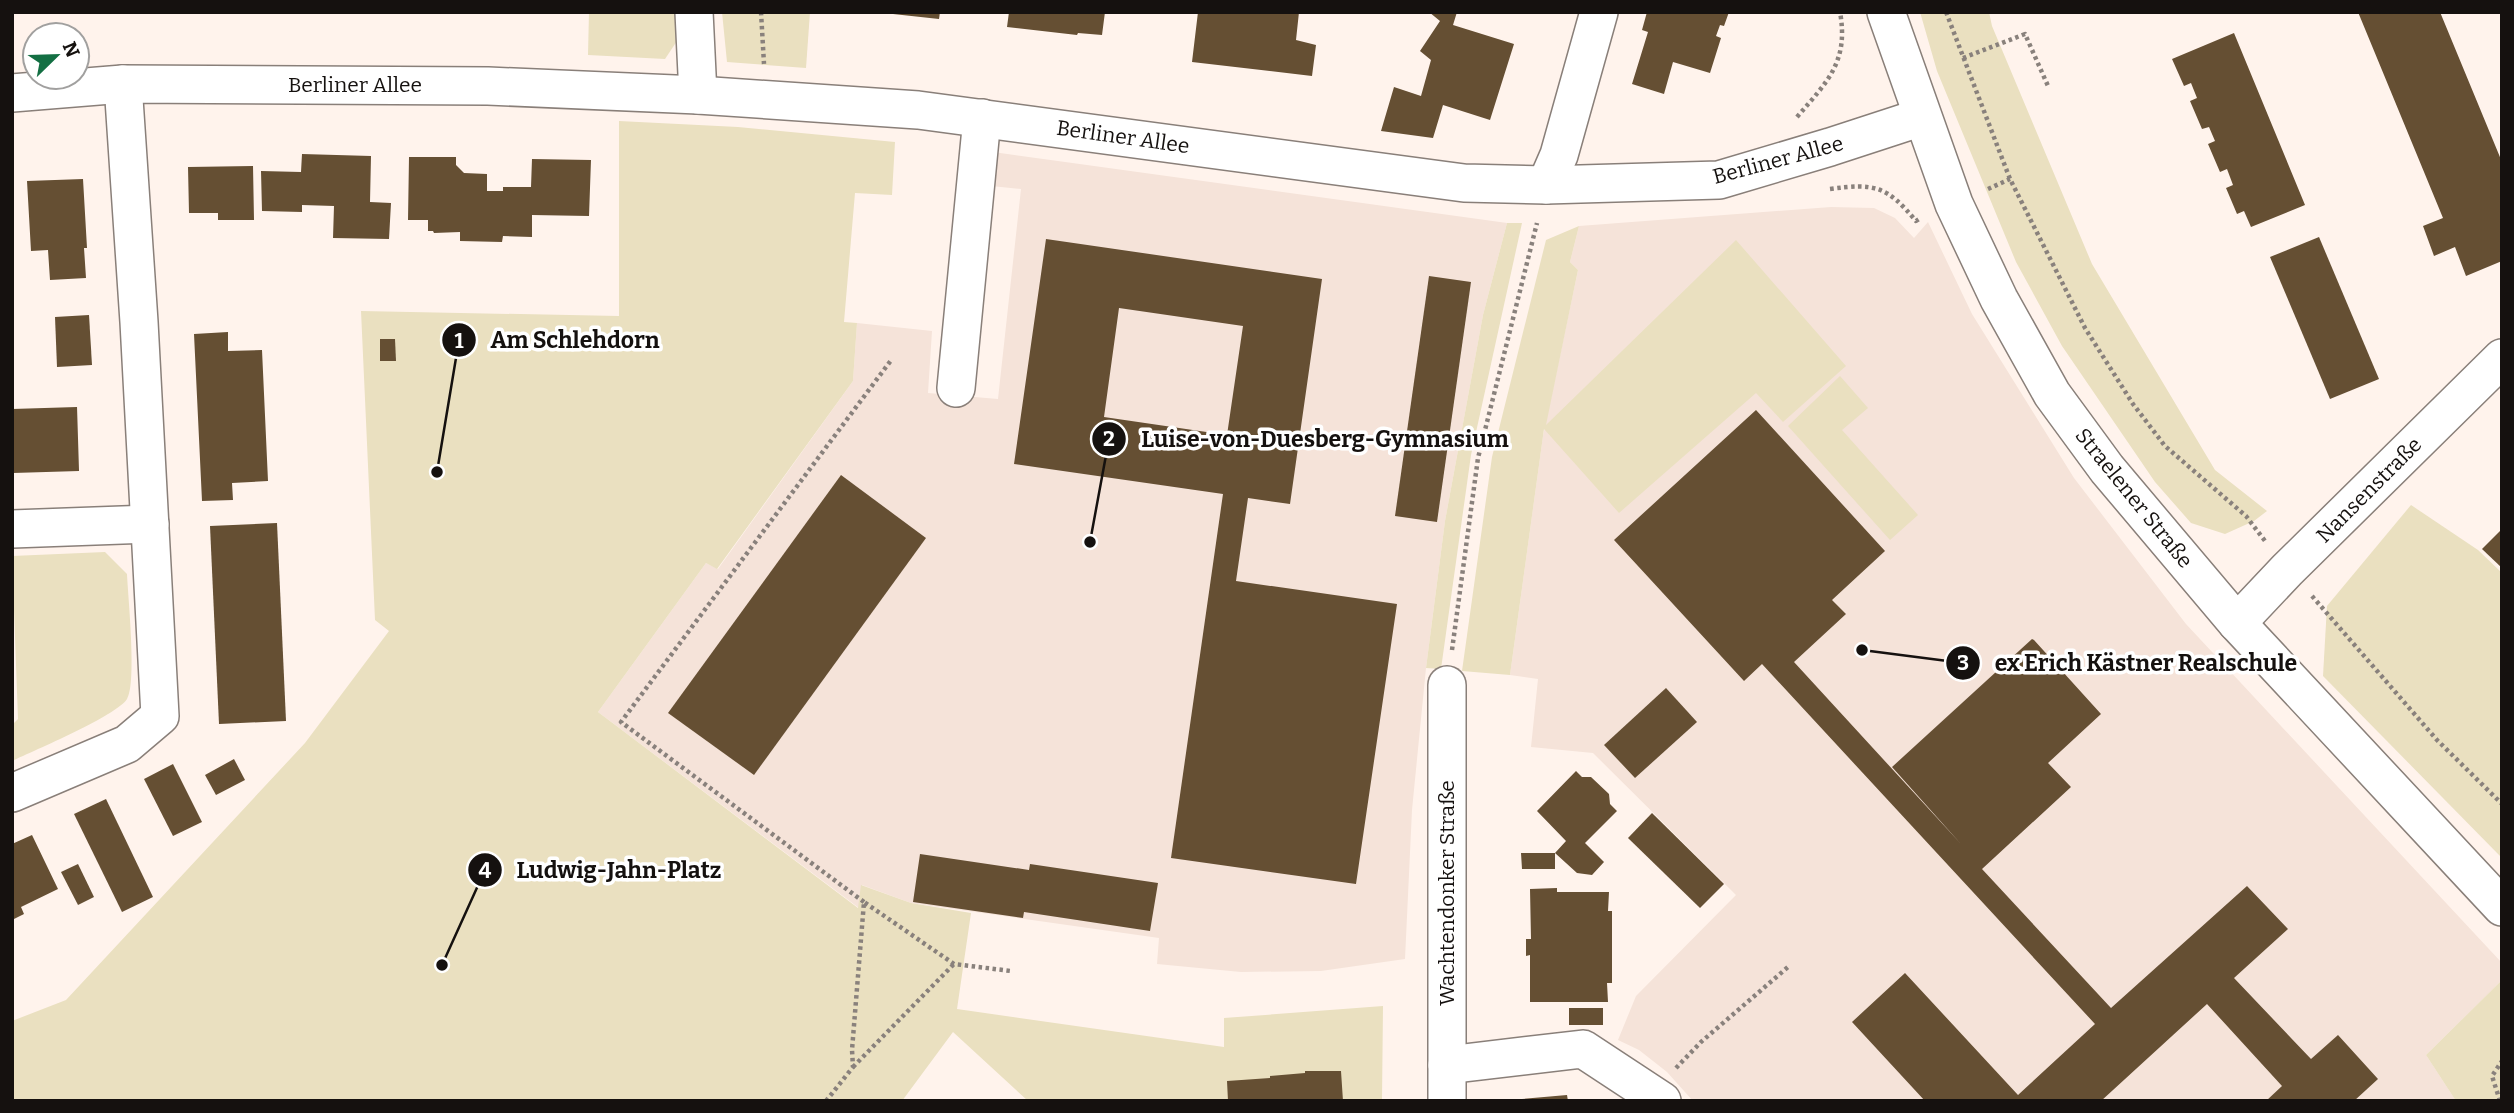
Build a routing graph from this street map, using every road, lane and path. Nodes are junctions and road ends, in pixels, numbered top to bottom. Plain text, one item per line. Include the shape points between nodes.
1 (694, 12) edge
2 (761, 12) edge
3 (1599, 12) edge
4 (1840, 12) edge
5 (1886, 12) edge
6 (1945, 12) edge
7 (1963, 58) junction
8 (764, 72) dead end
9 (124, 84) junction
10 (2048, 86) dead end
11 (12, 93) edge
12 (698, 95) junction
13 (1816, 95) dead end
14 (1922, 117) junction
15 (982, 118) junction
16 (1543, 201) junction
17 (2502, 358) edge
18 (892, 359) dead end
19 (956, 388) dead end
20 (150, 524) junction
21 (12, 529) edge
22 (2287, 570) junction
23 (2237, 623) junction
24 (1447, 685) joint
25 (12, 793) edge
26 (2502, 804) edge
27 (863, 902) junction
28 (2502, 907) edge
29 (954, 964) junction
30 (1788, 967) dead end
31 (1012, 971) dead end
32 (2502, 1061) edge
33 (853, 1067) junction
34 (1447, 1083) edge
35 (1667, 1086) edge
36 (826, 1101) edge
37 (2500, 1101) edge

1 - 12 street
2 - 8 path
3 - 16 street
4 - 13 path via 1838,66
5 - 14 street, Straelener Straße
6 - 7 path
7 - 10 path via 2025,34
7 - 22 path via 2028,220 2112,371 2165,446 2246,516
9 - 11 street, Berliner Allee
9 - 12 street, Berliner Allee via 488,86
9 - 20 street
12 - 15 street, Berliner Allee
14 - 16 street, Berliner Allee via 1719,180
14 - 23 street, Straelener Straße via 1954,204 1999,299 2052,394 2107,468
15 - 16 street, Berliner Allee via 1464,183
15 - 19 street
16 - 24 path via 1478,458
17 - 22 street, Nansenstraße
18 - 27 path via 621,722
20 - 21 street
20 - 25 street via 160,716 127,744
22 - 23 street, Nansenstraße
22 - 26 path via 2437,740
23 - 28 street, Straelener Straße
24 - 34 street, Wachtendonker Straße
27 - 29 path
27 - 33 path
29 - 31 path
29 - 33 path
30 - 35 path via 1701,1042
32 - 37 path via 2492,1076
33 - 36 path
34 - 35 street via 1583,1049

